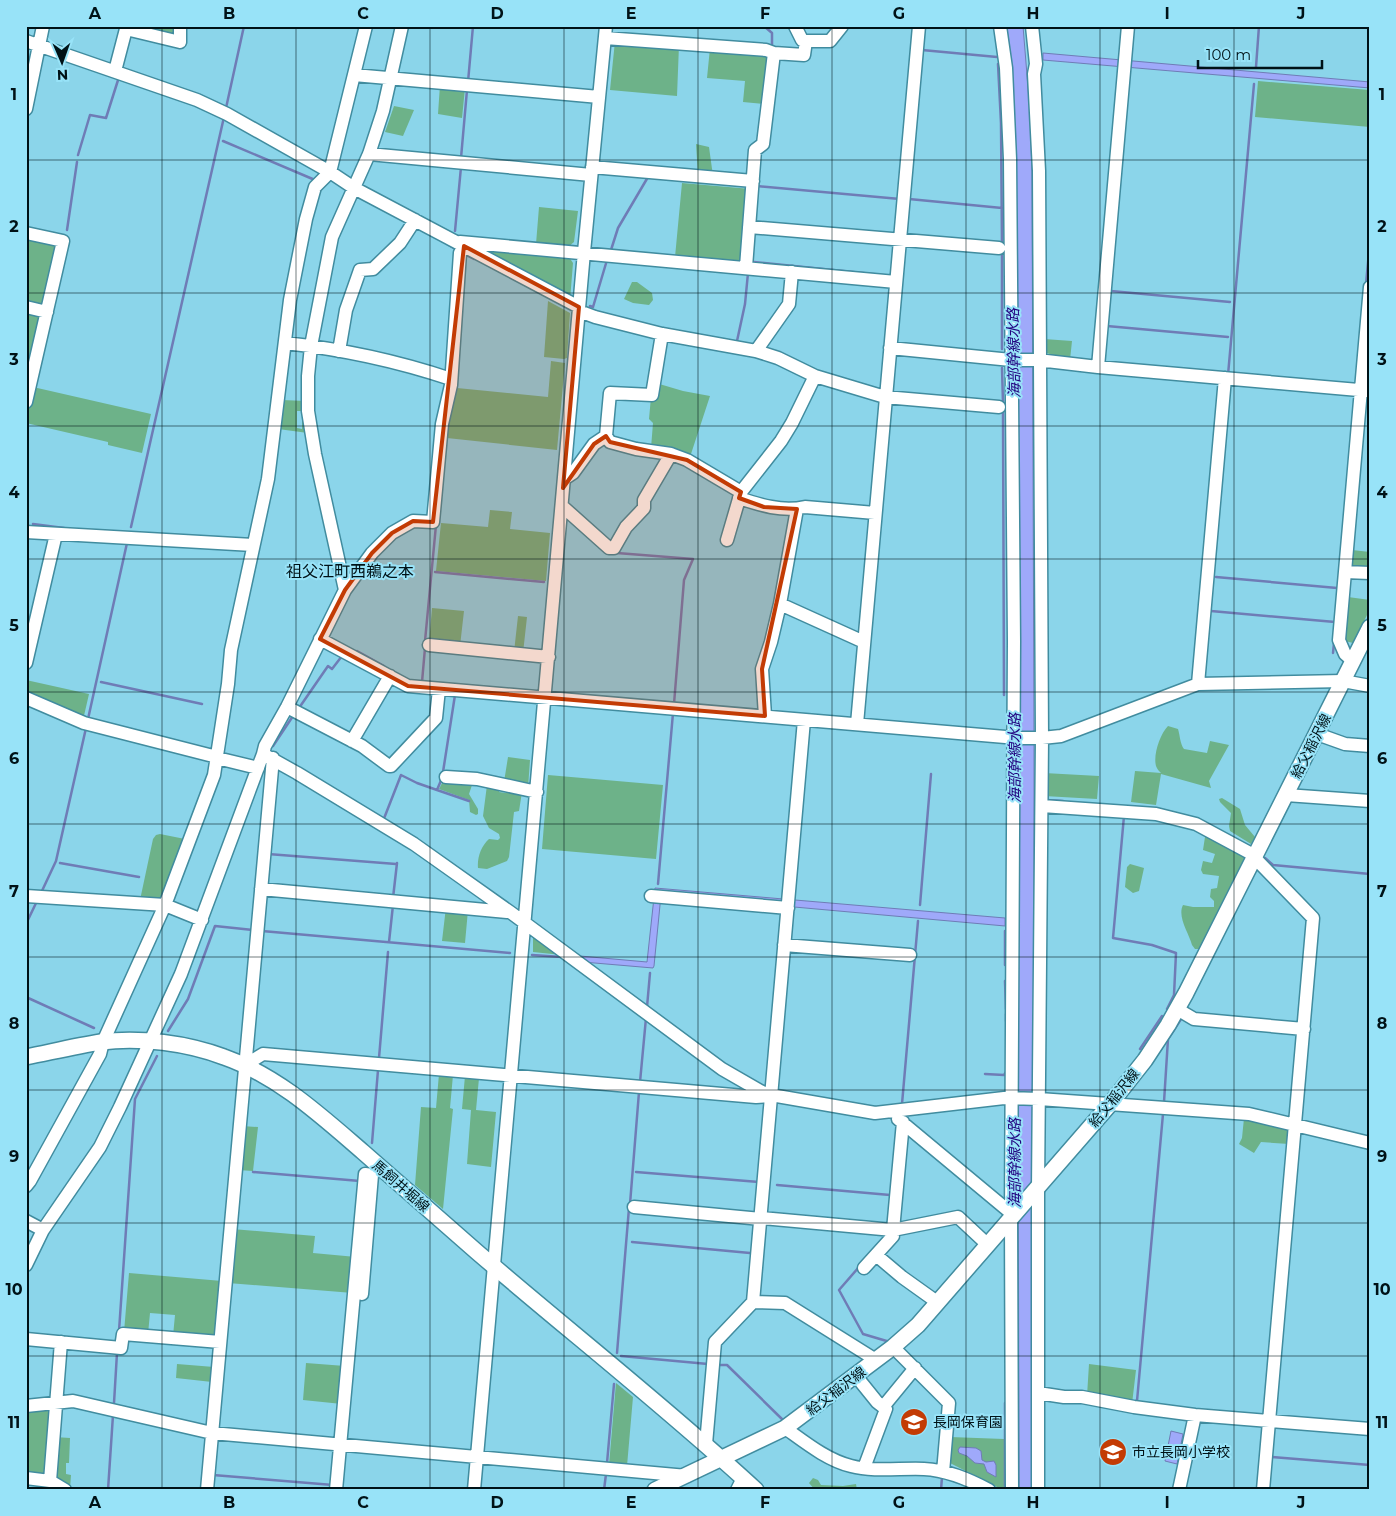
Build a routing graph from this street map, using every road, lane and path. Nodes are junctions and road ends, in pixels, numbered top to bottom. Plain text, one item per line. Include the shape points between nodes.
1 (43, 26) edge
2 (180, 26) edge
3 (366, 26) edge
4 (402, 26) edge
5 (795, 26) edge
6 (842, 26) edge
7 (919, 26) edge
8 (1000, 26) edge
9 (1032, 26) edge
10 (1128, 26) edge
11 (125, 28) edge
12 (606, 32) edge
13 (26, 41) edge
14 (806, 42) junction
15 (40, 46) junction
16 (774, 53) junction
17 (115, 72) junction
18 (354, 75) junction
19 (392, 79) junction
20 (28, 85) edge
21 (599, 96) junction
22 (26, 109) edge
23 (368, 154) junction
24 (592, 171) junction
25 (330, 172) junction
26 (753, 181) junction
27 (354, 188) junction
28 (415, 220) junction
29 (749, 227) junction
30 (26, 233) edge
31 (899, 240) junction
32 (460, 244) junction
33 (999, 248) dead end
34 (584, 252) junction
35 (746, 267) junction
36 (792, 272) junction
37 (896, 282) junction
38 (1370, 287) edge
39 (26, 307) edge
40 (579, 309) junction
41 (47, 312) junction
42 (662, 334) junction
43 (285, 343) junction
44 (311, 346) junction
45 (890, 348) junction
46 (339, 351) junction
47 (756, 351) junction
48 (1011, 360) junction
49 (1039, 360) junction
50 (1098, 367) junction
51 (815, 376) junction
52 (1225, 378) junction
53 (451, 379) junction
54 (1365, 391) edge
55 (885, 397) junction
56 (26, 402) edge
57 (999, 406) dead end
58 (606, 436) junction
59 (671, 454) junction
60 (564, 479) junction
61 (740, 495) junction
62 (562, 506) junction
63 (797, 509) junction
64 (875, 513) junction
65 (26, 532) edge
66 (56, 534) junction
67 (727, 540) dead end
68 (253, 545) junction
69 (1345, 572) junction
70 (1370, 574) edge
71 (345, 590) junction
72 (780, 604) junction
73 (1370, 627) edge
74 (320, 639) junction
75 (864, 642) junction
76 (429, 645) dead end
77 (549, 657) junction
78 (1353, 661) junction
79 (26, 662) edge
80 (390, 676) junction
81 (1344, 681) junction
82 (1198, 684) junction
83 (1370, 686) edge
84 (440, 689) junction
85 (26, 698) edge
86 (545, 698) junction
87 (287, 707) junction
88 (765, 716) junction
89 (804, 720) junction
90 (857, 724) junction
91 (1317, 734) junction
92 (1015, 738) junction
93 (1041, 738) junction
94 (352, 741) junction
95 (1370, 746) edge
96 (268, 756) junction
97 (217, 757) junction
98 (258, 768) junction
99 (446, 776) dead end
100 (537, 792) junction
101 (1286, 795) junction
102 (1370, 800) edge
103 (1042, 806) junction
104 (1254, 858) junction
105 (261, 889) junction
106 (26, 896) edge
107 (655, 897) dead end
108 (788, 904) junction
109 (165, 905) junction
110 (510, 912) junction
111 (202, 920) junction
112 (525, 923) junction
113 (784, 945) junction
114 (910, 955) dead end
115 (1177, 1009) junction
116 (1304, 1029) junction
117 (150, 1041) junction
118 (103, 1042) junction
119 (246, 1050) junction
120 (263, 1054) junction
121 (26, 1057) edge
122 (248, 1067) junction
123 (511, 1076) junction
124 (771, 1095) junction
125 (1014, 1098) junction
126 (1037, 1099) junction
127 (1111, 1103) junction
128 (890, 1113) junction
129 (903, 1122) junction
130 (1295, 1125) junction
131 (1370, 1143) edge
132 (372, 1169) junction
133 (26, 1186) edge
134 (1036, 1190) junction
135 (634, 1207) dead end
136 (1013, 1214) junction
137 (761, 1218) junction
138 (26, 1221) edge
139 (43, 1230) junction
140 (893, 1230) junction
141 (988, 1244) junction
142 (876, 1255) junction
143 (26, 1265) edge
144 (494, 1266) junction
145 (864, 1268) dead end
146 (362, 1294) dead end
147 (753, 1302) junction
148 (937, 1302) junction
149 (26, 1339) edge
150 (61, 1342) junction
151 (220, 1342) junction
152 (892, 1347) junction
153 (876, 1360) junction
154 (914, 1368) junction
155 (856, 1376) junction
156 (1038, 1393) junction
157 (56, 1403) junction
158 (26, 1406) edge
159 (882, 1407) junction
160 (1195, 1415) junction
161 (1270, 1421) junction
162 (786, 1428) junction
163 (1370, 1430) edge
164 (212, 1433) junction
165 (706, 1444) junction
166 (340, 1445) junction
167 (477, 1457) junction
168 (723, 1459) junction
169 (864, 1468) junction
170 (943, 1472) junction
171 (686, 1476) junction
172 (26, 1478) edge
173 (50, 1481) junction
174 (740, 1484) edge
175 (65, 1490) edge
176 (207, 1490) edge
177 (336, 1490) edge
178 (474, 1490) edge
179 (655, 1490) edge
180 (756, 1490) edge
181 (988, 1490) edge
182 (1012, 1490) edge
183 (1038, 1490) edge
184 (1179, 1490) edge
185 (1263, 1490) edge

1 - 15 street
2 - 11 street via 180,42
3 - 18 street
4 - 19 street
5 - 14 street
6 - 14 street via 830,41
7 - 31 street
8 - 48 street via 1006,68 1010,159
9 - 49 street via 1036,64
10 - 50 street
11 - 17 street
12 - 16 street
12 - 21 street
13 - 15 street
14 - 16 street via 804,55
15 - 17 street
15 - 20 street
16 - 26 street via 763,144 755,150
17 - 25 street via 197,100
18 - 19 street
18 - 25 street
19 - 21 street
19 - 23 street
20 - 22 street
21 - 24 street
23 - 24 street
23 - 27 street
24 - 26 street
24 - 34 street
25 - 27 street
25 - 43 street via 315,187 306,219
26 - 29 street
27 - 28 street
27 - 44 street via 332,237
28 - 32 street
28 - 46 street via 400,243 373,269 360,270 346,310
29 - 31 street
29 - 35 street
30 - 41 street via 63,241
31 - 33 street
31 - 37 street
32 - 34 street via 463,241
32 - 40 street
32 - 53 street
34 - 35 street
34 - 40 street
35 - 36 street
36 - 37 street
36 - 47 street via 789,304
37 - 45 street
38 - 54 street
39 - 41 street
40 - 42 street via 595,317
40 - 60 street
41 - 56 street
42 - 47 street
42 - 58 street via 652,395 610,393
43 - 44 street
43 - 68 street via 268,479
44 - 46 street
44 - 71 street via 308,411
45 - 48 street
45 - 55 street
46 - 53 street
47 - 51 street
48 - 49 street
48 - 92 street
49 - 50 street
49 - 93 street
50 - 52 street
51 - 55 street
51 - 61 street via 781,441
52 - 54 street
52 - 82 street
53 - 71 street via 442,424 433,522 413,521 392,533 372,553
54 - 69 street
55 - 57 street
55 - 64 street
58 - 59 street via 610,442
58 - 60 street via 594,444 574,474
59 - 61 street via 687,460
59 - 62 street via 644,500 644,508 626,527 614,548 609,548
60 - 62 street
61 - 63 street via 764,507
61 - 67 street
62 - 77 street
63 - 64 street
63 - 72 street
64 - 75 street
65 - 66 street
66 - 68 street
66 - 79 street
68 - 97 street via 231,650
69 - 70 street
69 - 78 street via 1339,640 1344,654
71 - 74 street
72 - 75 street
72 - 88 street via 762,669
73 - 78 main road, 給父稲沢線
74 - 80 street
74 - 87 street
75 - 90 street
76 - 77 street
77 - 86 street
78 - 81 main road, 給父稲沢線
80 - 84 street via 408,686
80 - 94 street
81 - 82 street
81 - 83 street
81 - 91 main road, 給父稲沢線
82 - 93 street via 1061,736
84 - 86 street
84 - 94 street via 436,718 391,766
85 - 97 street via 84,723
86 - 88 street
86 - 100 street
87 - 94 street
87 - 96 street via 265,746
88 - 89 street
89 - 90 street
89 - 108 street
90 - 92 street
91 - 95 street via 1345,744
91 - 101 main road, 給父稲沢線
92 - 93 street
92 - 125 street
93 - 103 street
96 - 98 street
96 - 105 street
96 - 110 street via 414,844
97 - 98 street
97 - 109 street via 214,775
98 - 111 street
99 - 100 street
100 - 112 street
101 - 102 street
101 - 104 main road, 給父稲沢線
103 - 104 street via 1156,814 1196,824
103 - 126 street
104 - 115 main road, 給父稲沢線
104 - 116 street via 1313,918
105 - 110 street
105 - 119 street
106 - 109 street
107 - 108 street
108 - 113 street
109 - 111 street
109 - 118 street
110 - 112 street
111 - 117 street
112 - 123 street
112 - 124 street via 722,1069
113 - 114 street
113 - 124 street
115 - 116 street via 1194,1019
115 - 127 main road, 給父稲沢線 via 1145,1060
116 - 130 street
117 - 118 main road, 馬飼井堀線
117 - 122 main road, 馬飼井堀線 via 205,1050
117 - 139 street via 100,1147
118 - 121 main road, 馬飼井堀線
118 - 133 street via 100,1054
119 - 120 street
119 - 122 street
120 - 122 street
120 - 123 street
122 - 132 main road, 馬飼井堀線 via 271,1078 312,1108
122 - 151 street
123 - 124 street via 756,1098
123 - 144 street
124 - 128 street
124 - 137 street
125 - 126 street
125 - 128 street
125 - 136 street
126 - 127 street
126 - 134 street
127 - 130 street via 1249,1114
127 - 134 main road, 給父稲沢線
128 - 129 street
129 - 136 street
129 - 140 street
130 - 131 street
130 - 161 street
132 - 144 main road, 馬飼井堀線
132 - 146 street
132 - 166 street via 366,1174
134 - 136 main road, 給父稲沢線
134 - 156 street
135 - 137 street
136 - 141 main road, 給父稲沢線
136 - 182 street
137 - 140 street
137 - 147 street
138 - 139 street
139 - 143 street
140 - 141 street via 958,1217
140 - 142 street via 893,1236
141 - 148 main road, 給父稲沢線
142 - 145 street
142 - 148 street
144 - 165 main road, 馬飼井堀線
144 - 167 street
147 - 153 street via 785,1303
147 - 165 street via 715,1342
148 - 152 main road, 給父稲沢線 via 918,1325
149 - 150 street
150 - 151 street via 121,1348 123,1334
150 - 157 street
151 - 164 street
152 - 153 main road, 給父稲沢線
152 - 154 street
153 - 155 main road, 給父稲沢線
154 - 159 street
154 - 170 street via 949,1402
155 - 159 street
155 - 162 main road, 給父稲沢線
156 - 160 street
156 - 183 street
157 - 158 street
157 - 164 street via 73,1401
157 - 173 street
159 - 169 street via 886,1408
160 - 161 street
160 - 184 street
161 - 163 street
161 - 185 street
162 - 168 main road, 給父稲沢線
162 - 169 street via 827,1457
164 - 166 street
164 - 176 street
165 - 168 main road, 馬飼井堀線
166 - 167 street
166 - 177 street
167 - 171 street
167 - 178 street
168 - 171 main road, 給父稲沢線
168 - 174 main road, 馬飼井堀線
169 - 170 street
170 - 181 street
171 - 179 main road, 給父稲沢線
172 - 173 street
173 - 175 street
174 - 180 main road, 馬飼井堀線

